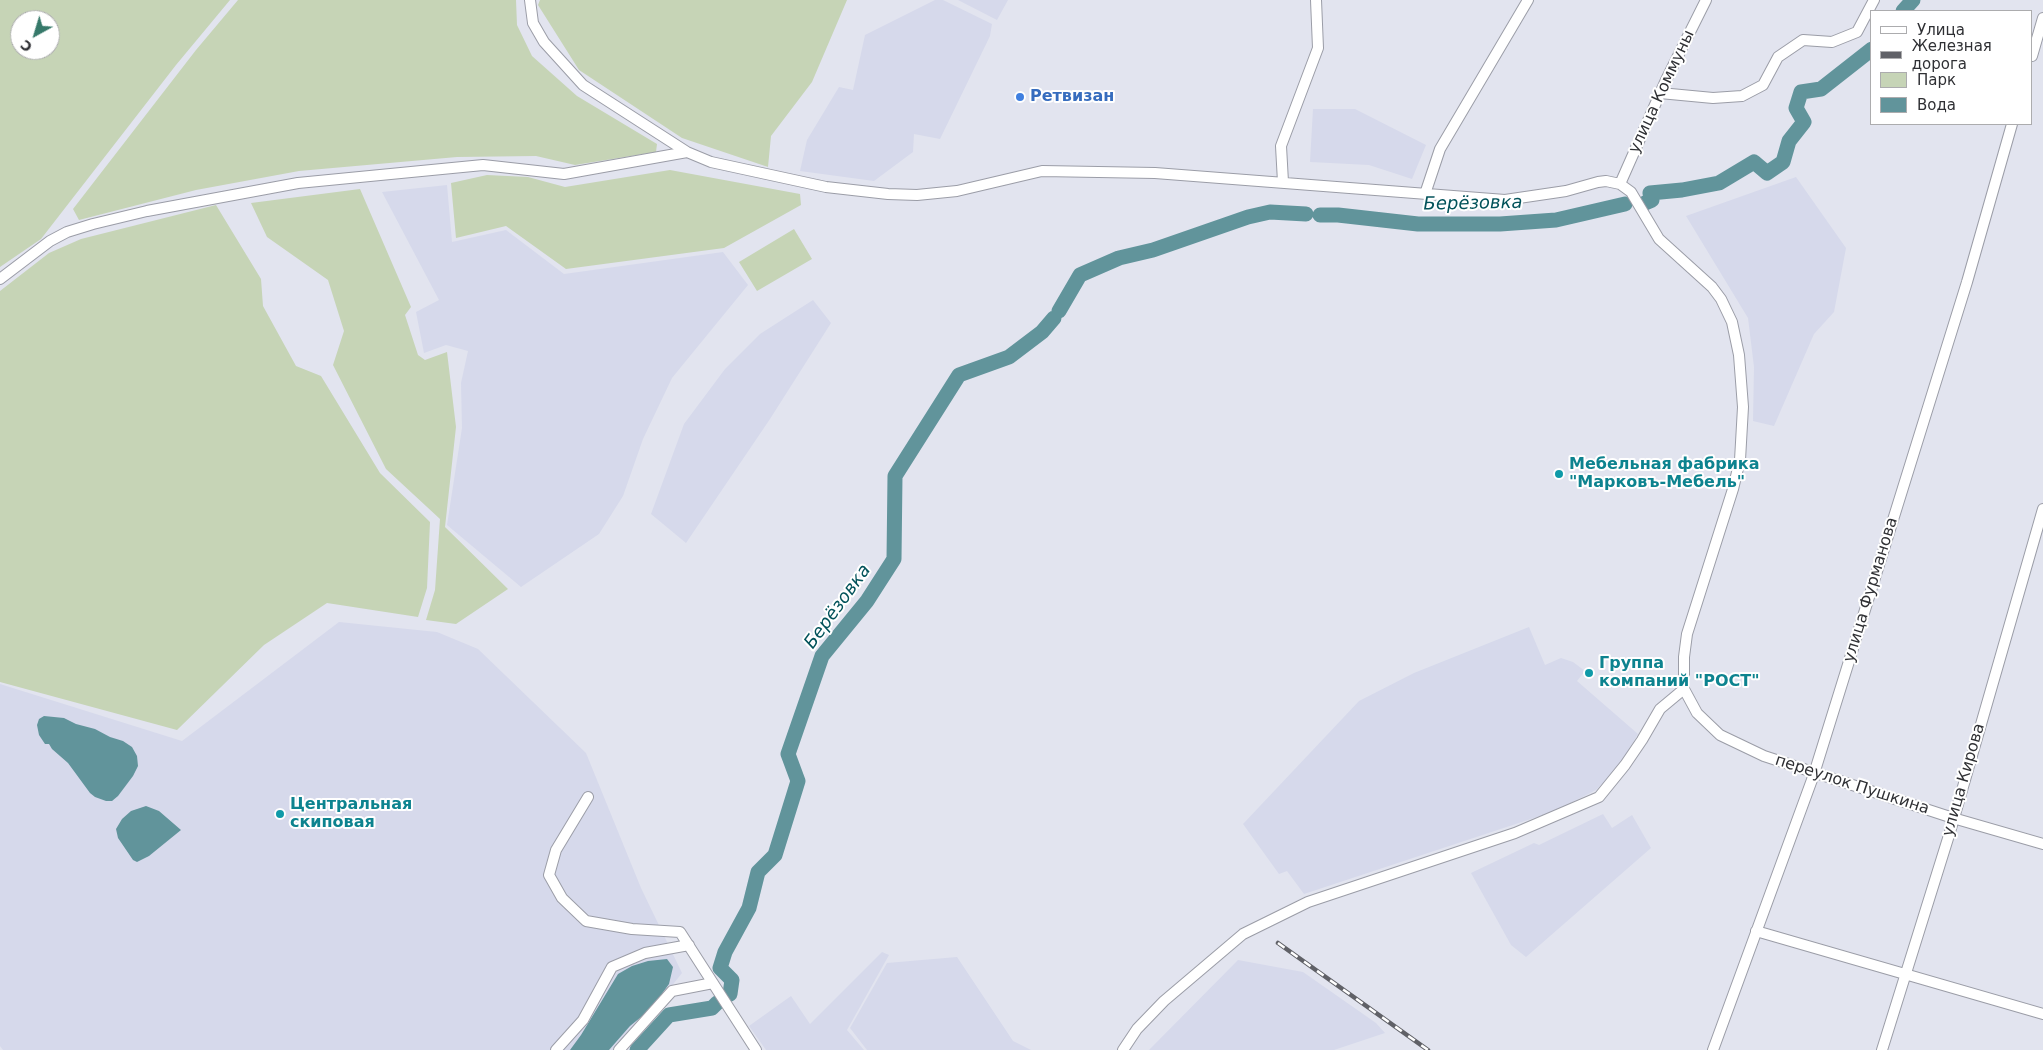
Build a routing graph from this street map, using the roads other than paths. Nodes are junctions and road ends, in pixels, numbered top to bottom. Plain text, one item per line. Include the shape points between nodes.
1 (530, 0) edge
2 (1316, 0) edge
3 (1528, 0) edge
4 (1706, 0) edge
5 (1874, 0) edge
6 (2043, 18) edge
7 (2033, 53) edge
8 (1660, 93) junction
9 (2012, 125) edge
10 (687, 152) junction
11 (1283, 182) junction
12 (1620, 184) junction
13 (1425, 194) junction
14 (0, 279) edge
15 (2043, 509) edge
16 (1684, 689) junction
17 (1814, 772) junction
18 (588, 797) dead end
19 (1953, 818) junction
20 (2043, 844) edge
21 (1756, 931) junction
22 (689, 945) junction
23 (1905, 974) junction
24 (714, 984) junction
25 (2043, 1014) edge
26 (556, 1050) edge
27 (619, 1050) edge
28 (756, 1050) edge
29 (1123, 1050) edge
30 (1713, 1050) edge
31 (1882, 1050) edge

1 - 10 street via 533,22 544,42 583,85
2 - 11 street via 1318,48 1281,146
3 - 13 street via 1440,149
4 - 8 street, улица Коммуны
5 - 8 street via 1858,32 1832,42 1803,40 1778,58 1763,85 1742,96 1713,98
6 - 7 street
8 - 12 street, улица Коммуны
9 - 17 street, улица Фурманова via 1967,282
10 - 11 street via 711,162 826,187 888,194 957,191 1042,171 1155,173
10 - 14 street via 564,174 483,165 298,183 147,211 67,232
11 - 13 street
12 - 13 street via 1598,182 1566,191 1505,200
12 - 16 street via 1631,192 1659,239 1721,299 1732,322 1739,355 1743,407 1740,460 1687,634
15 - 19 street, улица Кирова
16 - 17 street, переулок Пушкина via 1696,712 1720,735 1764,756
16 - 29 street via 1660,709 1642,740 1599,797 1515,834 1308,902 1243,934 1164,1001 1137,1029
17 - 19 street, переулок Пушкина
17 - 21 street, улица Фурманова
18 - 22 street via 556,850 549,875 562,898 586,921 632,930 680,932
19 - 20 street, переулок Пушкина
19 - 23 street, улица Кирова
21 - 23 street
21 - 30 street, улица Фурманова
22 - 24 street
22 - 26 street via 645,953 612,967 583,1020
23 - 25 street
23 - 31 street, улица Кирова
24 - 27 street via 672,991
24 - 28 street

